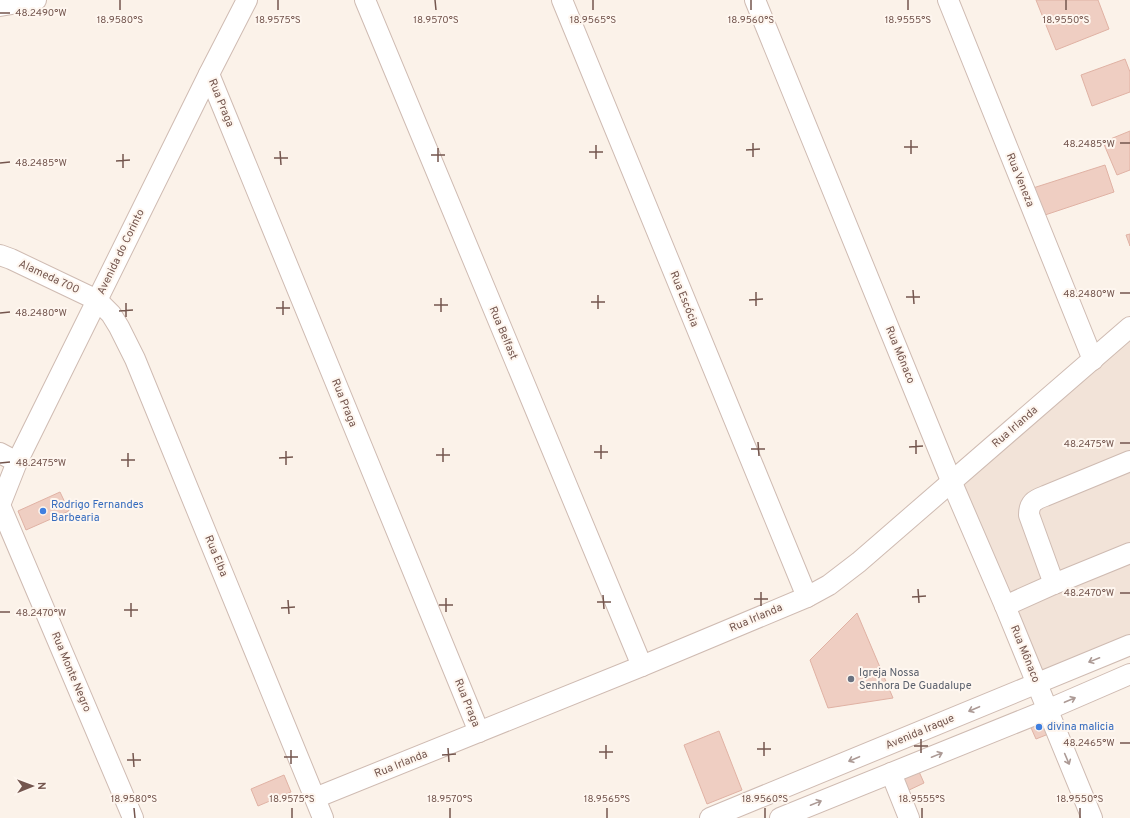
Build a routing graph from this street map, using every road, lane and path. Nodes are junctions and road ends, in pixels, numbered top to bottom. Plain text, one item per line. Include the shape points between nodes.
1 (36, 0) edge
2 (247, 0) edge
3 (365, 0) edge
4 (562, 0) edge
5 (755, 0) edge
6 (948, 0) edge
7 (0, 6) edge
8 (208, 74) junction
9 (0, 255) edge
10 (97, 300) junction
11 (1130, 327) edge
12 (1093, 360) junction
13 (9, 457) edge
14 (1130, 461) edge
15 (952, 482) junction
16 (0, 505) edge
17 (1130, 553) edge
18 (1054, 584) junction
19 (807, 597) junction
20 (1006, 606) junction
21 (1130, 645) edge
22 (642, 666) junction
23 (1130, 674) edge
24 (1037, 683) junction
25 (1047, 710) junction
26 (479, 732) junction
27 (891, 773) junction
28 (315, 798) junction
29 (133, 818) edge
30 (323, 818) edge
31 (710, 818) edge
32 (780, 818) edge
33 (909, 818) edge
34 (1092, 818) edge

1 - 7 street
2 - 8 street, Avenida do Corinto
3 - 22 street, Rua Belfast
4 - 19 street, Rua Escócia
5 - 15 street, Rua Mônaco
6 - 12 street, Rua Veneza
8 - 10 street, Avenida do Corinto
8 - 26 street, Rua Praga
9 - 10 street, Alameda 700
10 - 13 street, Avenida do Corinto
10 - 28 street, Rua Elba via 111,314 130,347
11 - 12 street, Rua Irlanda
12 - 15 street, Rua Irlanda
13 - 16 street, Avenida do Corinto
14 - 18 street via 1034,500 1031,504 1029,515
15 - 19 street, Rua Irlanda via 859,562
15 - 20 street, Rua Mônaco
16 - 29 street, Rua Monte Negro
17 - 18 street
18 - 20 street
19 - 22 street, Rua Irlanda
20 - 24 street, Rua Mônaco
21 -> 24 street, Avenida Iraque
22 - 26 street, Rua Irlanda
25 -> 23 street
24 - 25 street, Rua Mônaco
24 -> 31 street, Avenida Iraque
27 -> 25 street
25 -> 34 street, Rua Mônaco
26 - 28 street, Rua Irlanda
32 -> 27 street
27 - 33 street
28 - 30 street, Rua Elba

